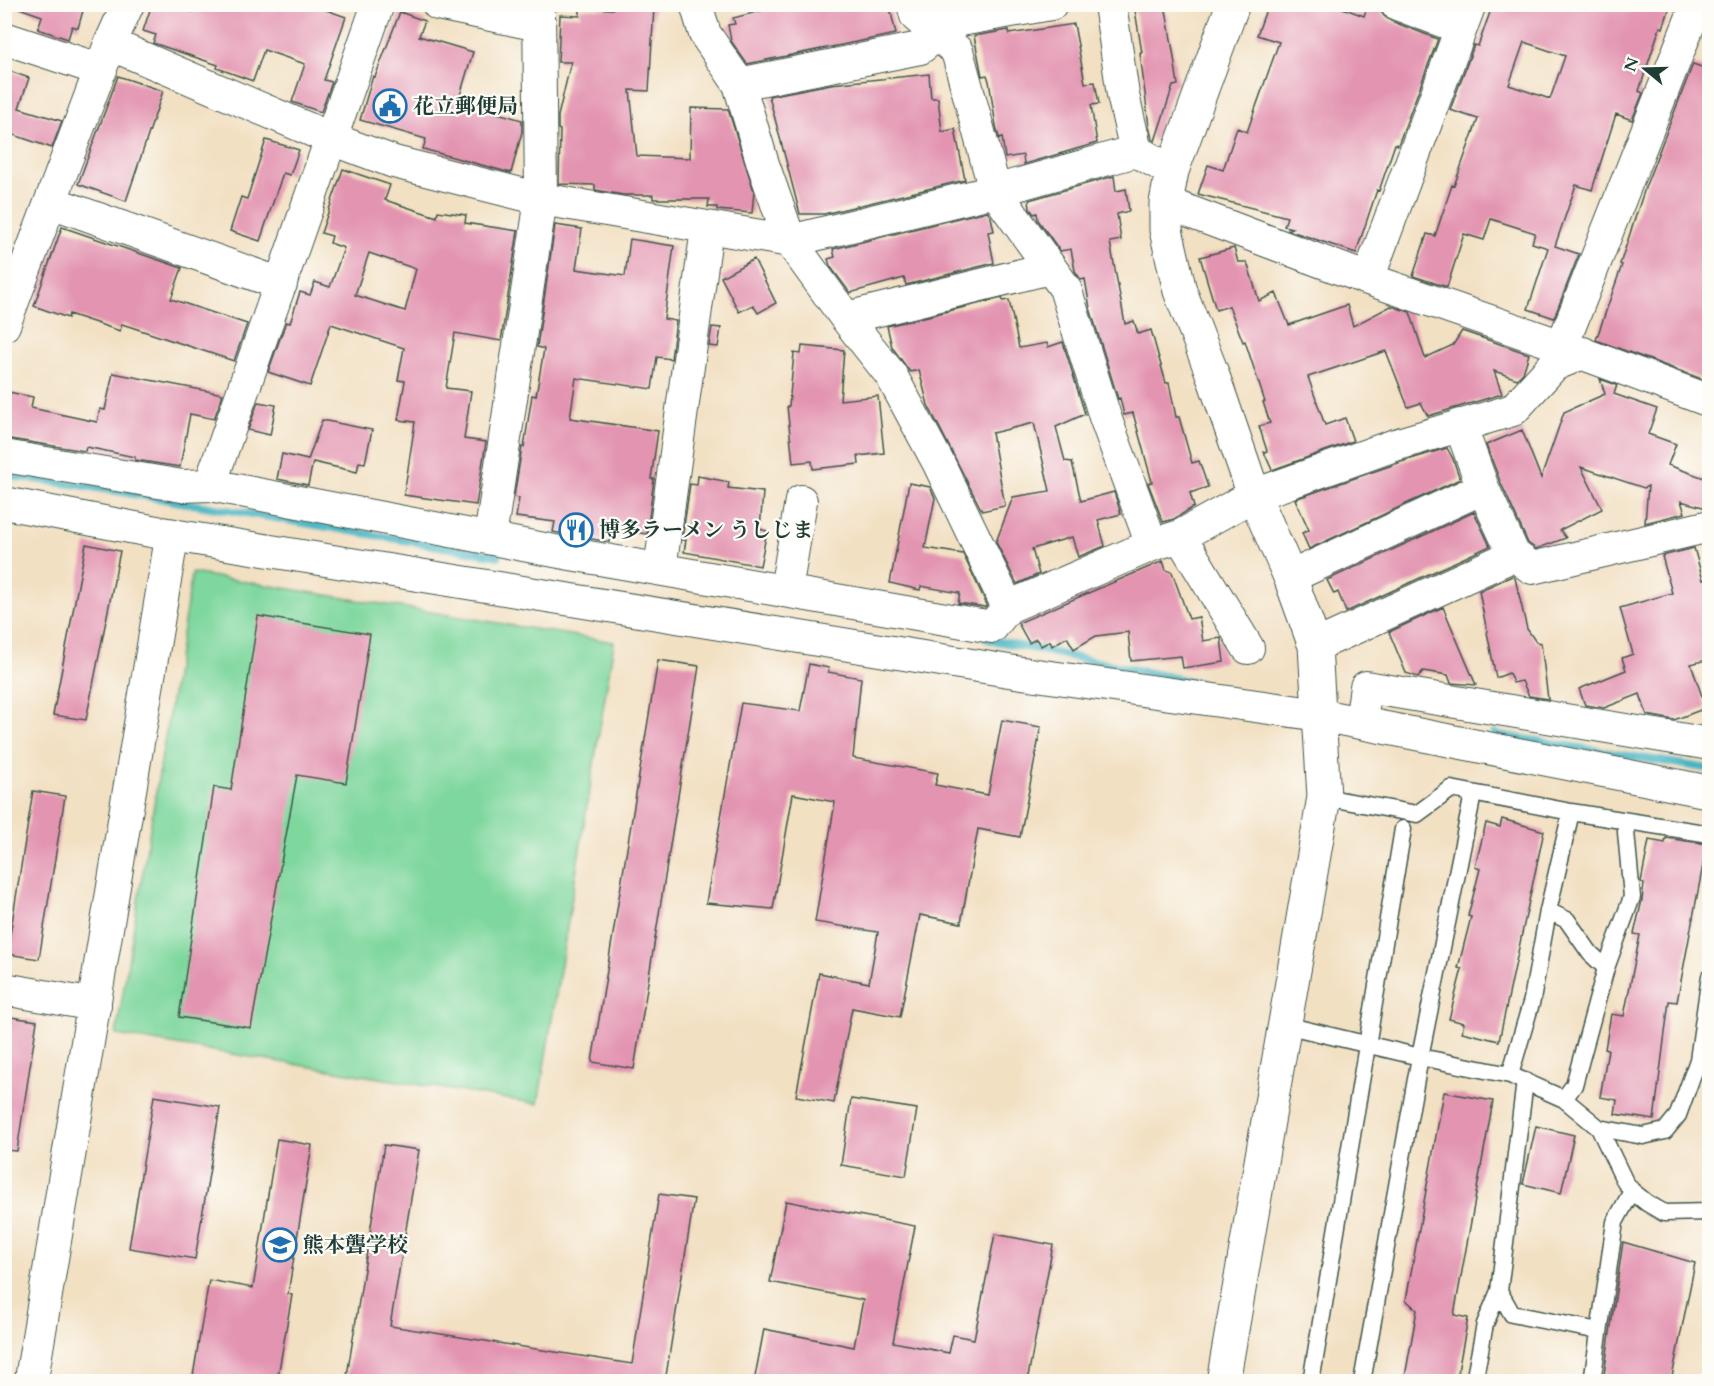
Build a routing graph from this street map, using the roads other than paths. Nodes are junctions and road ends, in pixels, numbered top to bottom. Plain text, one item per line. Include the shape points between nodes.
1 (128, 4) edge
2 (378, 4) edge
3 (438, 4) edge
4 (696, 4) edge
5 (913, 4) edge
6 (1052, 4) edge
7 (1110, 4) edge
8 (1233, 4) edge
9 (1397, 4) edge
10 (1697, 4) edge
11 (539, 15) edge
12 (1466, 16) edge
13 (937, 34) junction
14 (4, 38) edge
15 (106, 57) junction
16 (739, 84) junction
17 (332, 139) junction
18 (1136, 151) junction
19 (1172, 171) junction
20 (995, 191) junction
21 (541, 199) junction
22 (51, 201) junction
23 (1166, 203) junction
24 (707, 229) junction
25 (790, 241) junction
26 (1050, 268) junction
27 (1368, 279) junction
28 (281, 284) junction
29 (11, 288) edge
30 (846, 318) junction
31 (4, 325) edge
32 (1572, 349) junction
33 (1710, 401) edge
34 (1460, 425) junction
35 (4, 456) edge
36 (210, 485) junction
37 (1483, 488) junction
38 (1254, 495) junction
39 (801, 501) dead end
40 (4, 503) edge
41 (1710, 526) edge
42 (172, 534) junction
43 (490, 538) junction
44 (1166, 541) junction
45 (565, 553) junction
46 (1514, 555) junction
47 (660, 569) junction
48 (1290, 577) junction
49 (786, 590) junction
50 (558, 598) junction
51 (1008, 607) junction
52 (1315, 646) junction
53 (1248, 648) dead end
54 (1320, 715) junction
55 (1361, 722) junction
56 (1710, 744) edge
57 (1710, 792) edge
58 (1473, 794) junction
59 (1324, 797) junction
60 (1571, 812) junction
61 (1625, 821) junction
62 (1403, 829) dead end
63 (1710, 834) edge
64 (1548, 911) junction
65 (1606, 968) junction
66 (1710, 976) edge
67 (4, 989) edge
68 (95, 1005) junction
69 (1285, 1025) junction
70 (1368, 1044) junction
71 (1420, 1057) junction
72 (1517, 1078) junction
73 (1564, 1099) junction
74 (1599, 1128) junction
75 (1632, 1191) junction
76 (1710, 1212) edge
77 (1498, 1291) junction
78 (1599, 1331) junction
79 (32, 1382) edge
80 (1223, 1382) edge
81 (1311, 1382) edge
82 (1362, 1382) edge
83 (1474, 1382) edge
84 (1592, 1382) edge

1 - 15 street
2 - 17 street
3 - 11 street
4 - 16 street via 705,34
5 - 13 street via 916,16
6 - 13 street via 955,21
7 - 18 street via 1123,95
8 - 19 street
9 - 12 street
10 - 32 street
11 - 21 street
12 - 27 street
13 - 16 street via 920,48
13 - 20 street via 957,51
14 - 15 street
15 - 17 street
15 - 22 street
16 - 25 street
17 - 21 street via 394,162
17 - 28 street
18 - 19 street
18 - 20 street
19 - 23 street
20 - 25 street
20 - 26 street
21 - 24 street
21 - 43 street
22 - 28 street
22 - 29 street
23 - 27 street
23 - 38 street via 1166,230 1180,291
24 - 25 street
24 - 47 street
25 - 30 street
26 - 30 street
26 - 44 street via 1065,288 1105,417
27 - 32 street
28 - 36 street
29 - 31 street
30 - 51 street via 891,375
32 - 33 street
32 - 34 street via 1513,410
34 - 37 street
34 - 38 street
35 - 36 street via 182,486
36 - 43 street
37 - 46 street
37 - 48 street
38 - 44 street
38 - 48 street
39 - 49 street
40 - 42 street
41 - 46 street via 1532,568
42 - 50 street
42 - 68 street
43 - 45 street
44 - 51 street
44 - 53 street
45 - 47 street
45 - 50 street
46 - 52 street
47 - 49 street
48 - 52 street
49 - 51 street via 992,627
50 - 54 street via 1014,672
52 - 54 street
54 - 55 street
54 - 59 street
55 - 56 street via 1366,687
55 - 57 street
58 - 59 lane via 1451,789 1417,814
58 - 60 lane
58 - 71 lane
59 - 69 street
60 - 61 lane
60 - 64 lane
61 - 63 lane
61 - 65 lane via 1632,897
62 - 70 lane
64 - 65 lane via 1567,920
64 - 72 lane
65 - 73 lane via 1574,1085
66 - 74 lane via 1698,1060 1678,1115 1665,1131 1643,1136
67 - 68 street
68 - 79 street
69 - 70 lane
69 - 80 street
70 - 71 lane
70 - 81 lane
71 - 72 lane
71 - 82 lane
72 - 73 lane
72 - 77 lane
73 - 74 lane
74 - 75 lane
75 - 76 lane via 1664,1213
75 - 78 lane via 1614,1222
77 - 78 lane via 1512,1314
77 - 83 lane via 1485,1324
78 - 84 lane

